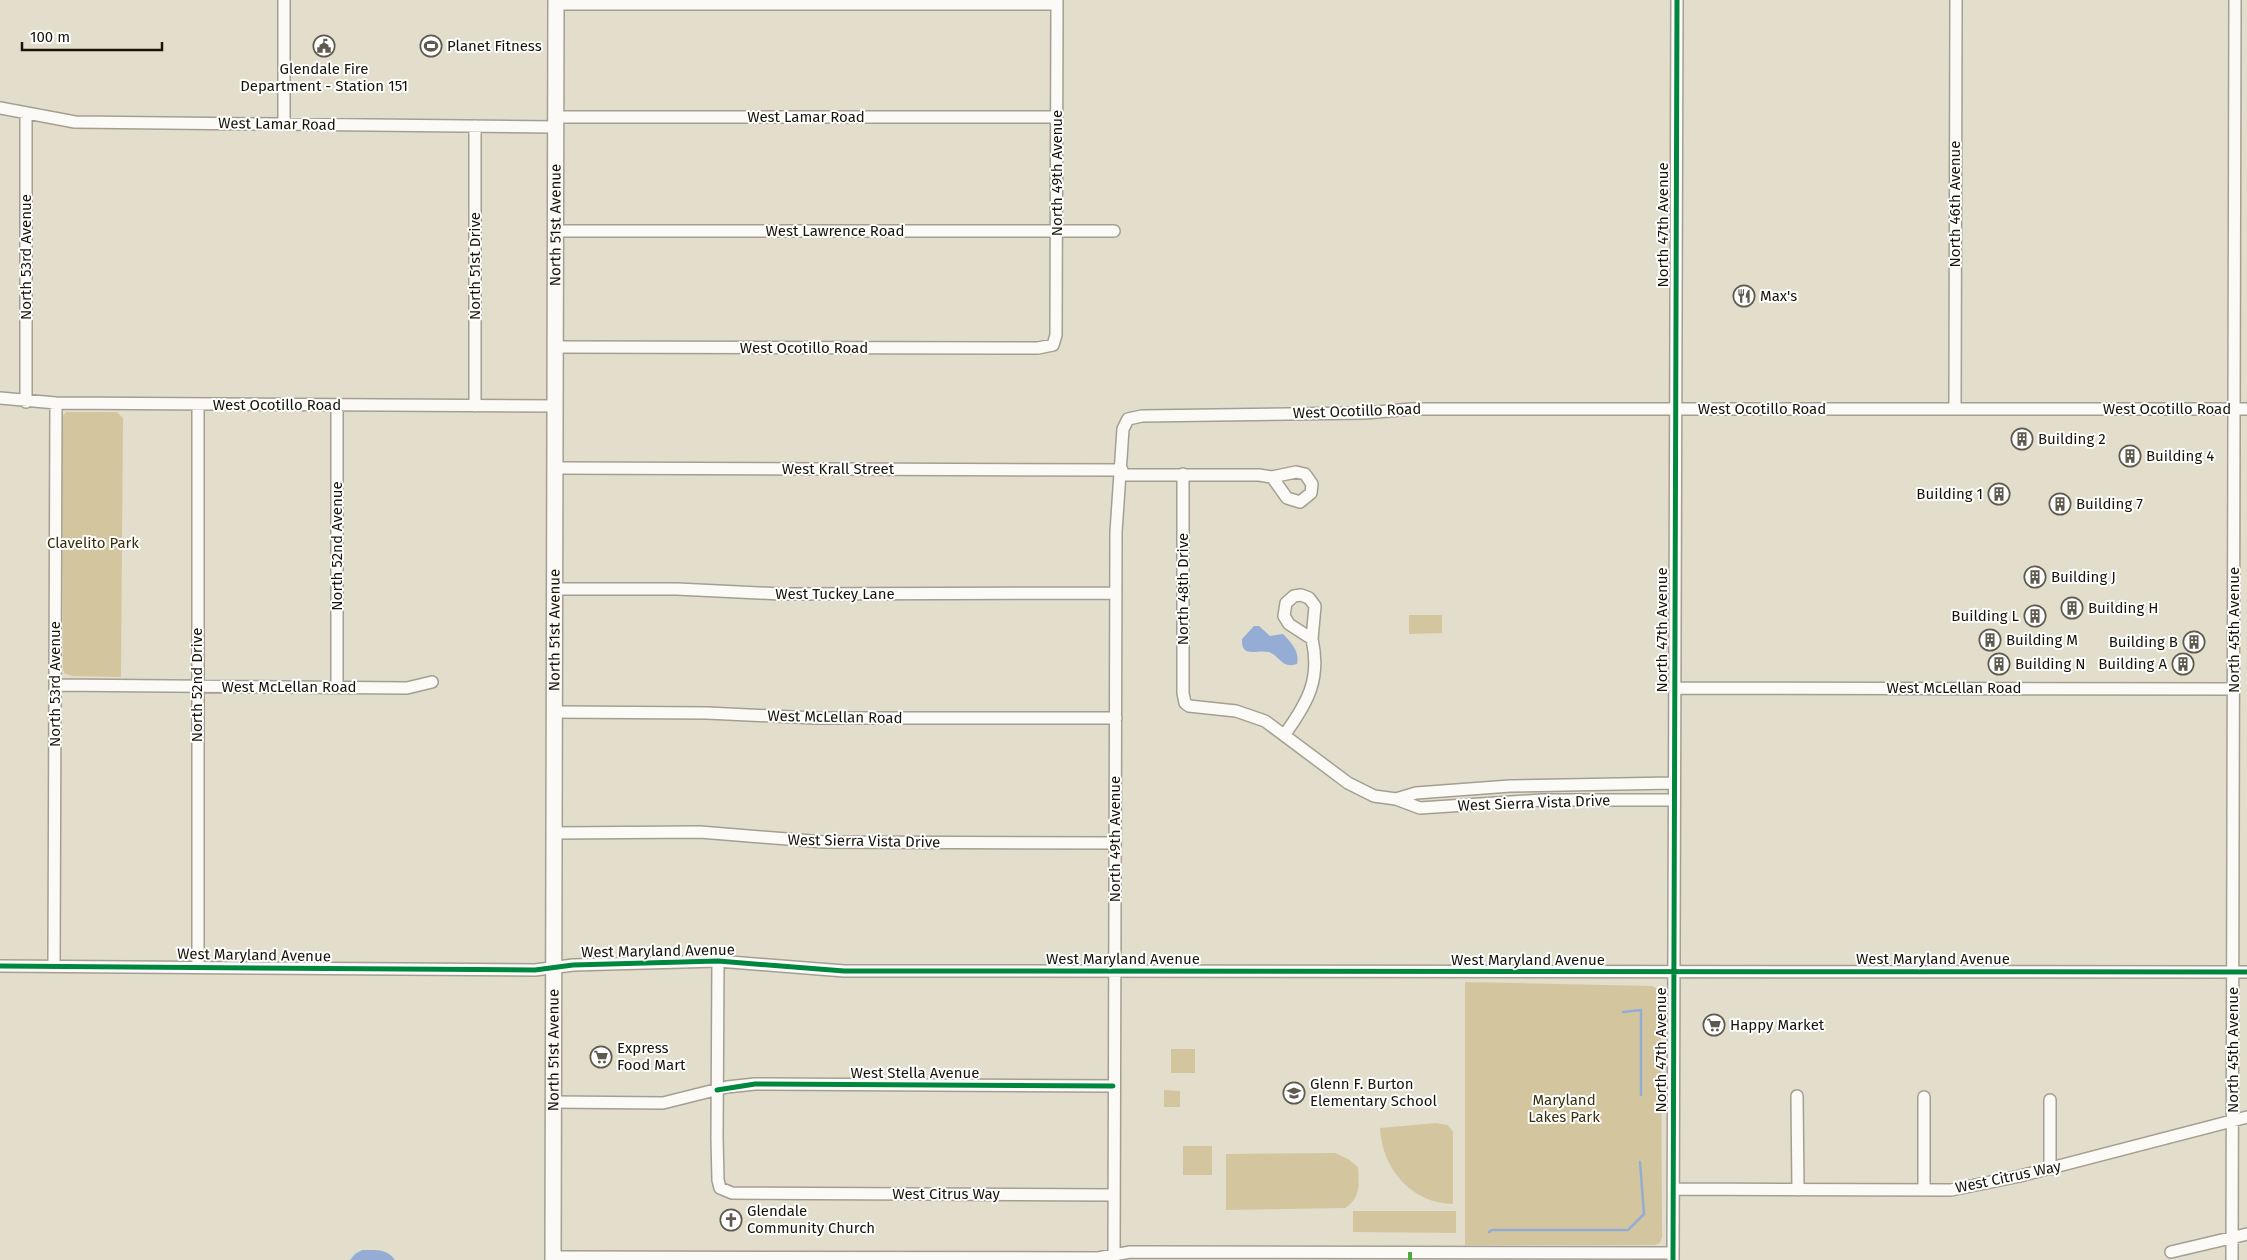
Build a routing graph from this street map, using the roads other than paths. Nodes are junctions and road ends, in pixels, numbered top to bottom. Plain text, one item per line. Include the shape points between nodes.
1 (284, 0) edge
2 (1677, 0) edge
3 (1956, 0) edge
4 (2235, 0) edge
5 (556, 2) edge
6 (1057, 2) edge
7 (0, 108) edge
8 (26, 113) junction
9 (1056, 117) junction
10 (556, 122) junction
11 (284, 124) junction
12 (476, 126) junction
13 (556, 231) junction
14 (1057, 231) junction
15 (1114, 231) dead end
16 (1053, 345) joint
17 (556, 347) junction
18 (0, 398) edge
19 (26, 402) junction
20 (56, 403) junction
21 (198, 404) junction
22 (337, 405) junction
23 (475, 406) junction
24 (555, 406) junction
25 (2234, 408) junction
26 (1675, 409) junction
27 (1955, 409) junction
28 (2247, 409) edge
29 (1128, 419) joint
30 (555, 468) junction
31 (1121, 473) junction
32 (1184, 474) junction
33 (1272, 477) dead end
34 (554, 589) junction
35 (1116, 593) junction
36 (1312, 639) dead end
37 (432, 682) dead end
38 (55, 685) junction
39 (197, 687) junction
40 (337, 688) junction
41 (1674, 688) junction
42 (2234, 689) junction
43 (1185, 703) joint
44 (555, 712) junction
45 (1116, 718) junction
46 (1285, 734) junction
47 (1673, 783) junction
48 (1396, 799) junction
49 (1673, 800) junction
50 (554, 833) junction
51 (1115, 843) junction
52 (718, 962) junction
53 (0, 966) edge
54 (54, 966) junction
55 (198, 966) junction
56 (554, 967) junction
57 (1114, 972) junction
58 (1674, 972) junction
59 (2233, 972) junction
60 (2247, 972) edge
61 (1113, 1086) junction
62 (717, 1090) junction
63 (1797, 1096) dead end
64 (1924, 1097) dead end
65 (2050, 1100) dead end
66 (553, 1102) junction
67 (2247, 1117) edge
68 (2233, 1120) junction
69 (2050, 1168) junction
70 (1673, 1189) junction
71 (1798, 1190) junction
72 (1924, 1190) junction
73 (1114, 1195) junction
74 (2247, 1234) edge
75 (2232, 1238) junction
76 (2171, 1252) dead end
77 (1410, 1256) edge
78 (1673, 1256) edge
79 (1114, 1257) edge
80 (553, 1259) edge
81 (2232, 1260) edge

1 - 11 street
2 - 26 street, North 47th Avenue
3 - 27 street, North 46th Avenue
4 - 25 street, North 45th Avenue
5 - 6 street
5 - 10 main road, North 51st Avenue
6 - 9 street, North 49th Avenue
7 - 8 street, West Lamar Road
8 - 11 street, West Lamar Road via 75,122
8 - 19 street, North 53rd Avenue
9 - 10 street, West Lamar Road
9 - 14 street, North 49th Avenue
10 - 12 street, West Lamar Road
10 - 13 main road, North 51st Avenue
11 - 12 street, West Lamar Road
12 - 23 street, North 51st Drive
13 - 14 street, West Lawrence Road
13 - 17 main road, North 51st Avenue
14 - 15 street, West Lawrence Road
14 - 16 street, North 49th Avenue via 1056,335
16 - 17 street, West Ocotillo Road via 1038,348
17 - 24 main road, North 51st Avenue
18 - 19 street, West Ocotillo Road
19 - 20 street, West Ocotillo Road
20 - 21 street, West Ocotillo Road
20 - 38 street, North 53rd Avenue
21 - 22 street, West Ocotillo Road
21 - 39 street, North 52nd Drive
22 - 23 street, West Ocotillo Road
22 - 40 street, North 52nd Avenue
23 - 24 street, West Ocotillo Road
24 - 30 main road, North 51st Avenue
25 - 27 street, West Ocotillo Road
25 - 28 street, West Ocotillo Road
25 - 42 street, North 45th Avenue
26 - 27 street, West Ocotillo Road
26 - 29 street, West Ocotillo Road via 1411,409 1365,413 1142,416
26 - 41 street, North 47th Avenue
29 - 31 street, North 49th Avenue via 1123,429
30 - 31 street, West Krall Street
30 - 34 main road, North 51st Avenue
31 - 32 street, West Krall Street
31 - 35 street, North 49th Avenue
32 - 33 street, West Krall Street
32 - 43 street, North 48th Drive
34 - 35 street, West Tuckey Lane via 677,589 781,594
34 - 44 main road, North 51st Avenue
35 - 45 street, North 49th Avenue
36 - 46 street via 1316,664 1314,682 1304,708
37 - 40 street, West McLellan Road via 407,688
38 - 39 street, West McLellan Road
38 - 54 street, North 53rd Avenue
39 - 40 street, West McLellan Road
39 - 55 street, North 52nd Drive
41 - 42 street, West McLellan Road
41 - 47 street, North 47th Avenue
42 - 59 street, North 45th Avenue
43 - 46 street, West Sierra Vista Drive via 1196,708 1245,713
44 - 45 street, West McLellan Road via 707,713 815,718
44 - 50 main road, North 51st Avenue
45 - 51 street, North 49th Avenue
46 - 48 street, West Sierra Vista Drive via 1348,783 1374,796
47 - 48 street, West Sierra Vista Drive via 1510,786 1416,793
47 - 49 street, North 47th Avenue
48 - 49 street, West Sierra Vista Drive via 1420,808 1542,800
49 - 58 street, North 47th Avenue
50 - 51 street, West Sierra Vista Drive via 700,832 824,842
50 - 56 main road, North 51st Avenue
51 - 57 street, North 49th Avenue
52 - 56 street, West Maryland Avenue
52 - 57 street, West Maryland Avenue via 844,971
52 - 62 street
53 - 54 street, West Maryland Avenue
54 - 55 street, West Maryland Avenue
55 - 56 street, West Maryland Avenue via 535,970
56 - 66 main road, North 51st Avenue
57 - 58 street, West Maryland Avenue
57 - 61 street, North 49th Avenue
58 - 59 street, West Maryland Avenue
58 - 70 street, North 47th Avenue
59 - 60 street, West Maryland Avenue
59 - 68 street, North 45th Avenue
61 - 62 street, West Stella Avenue via 755,1084
61 - 73 street, North 49th Avenue
62 - 66 street, West Stella Avenue via 663,1103
62 - 73 street, West Citrus Way via 718,1180 720,1188 732,1193
63 - 71 street
64 - 72 street
65 - 69 street
66 - 80 main road, North 51st Avenue
67 - 68 street, West Citrus Way
68 - 69 street, West Citrus Way
68 - 75 street, North 45th Avenue
69 - 72 street, West Citrus Way via 1986,1184 1950,1190
70 - 71 street, West Citrus Way
70 - 78 street, North 47th Avenue
71 - 72 street, West Citrus Way
73 - 79 street, North 49th Avenue
74 - 75 street
75 - 76 street
75 - 81 street, North 45th Avenue
77 - 78 street
77 - 79 street
79 - 80 street

